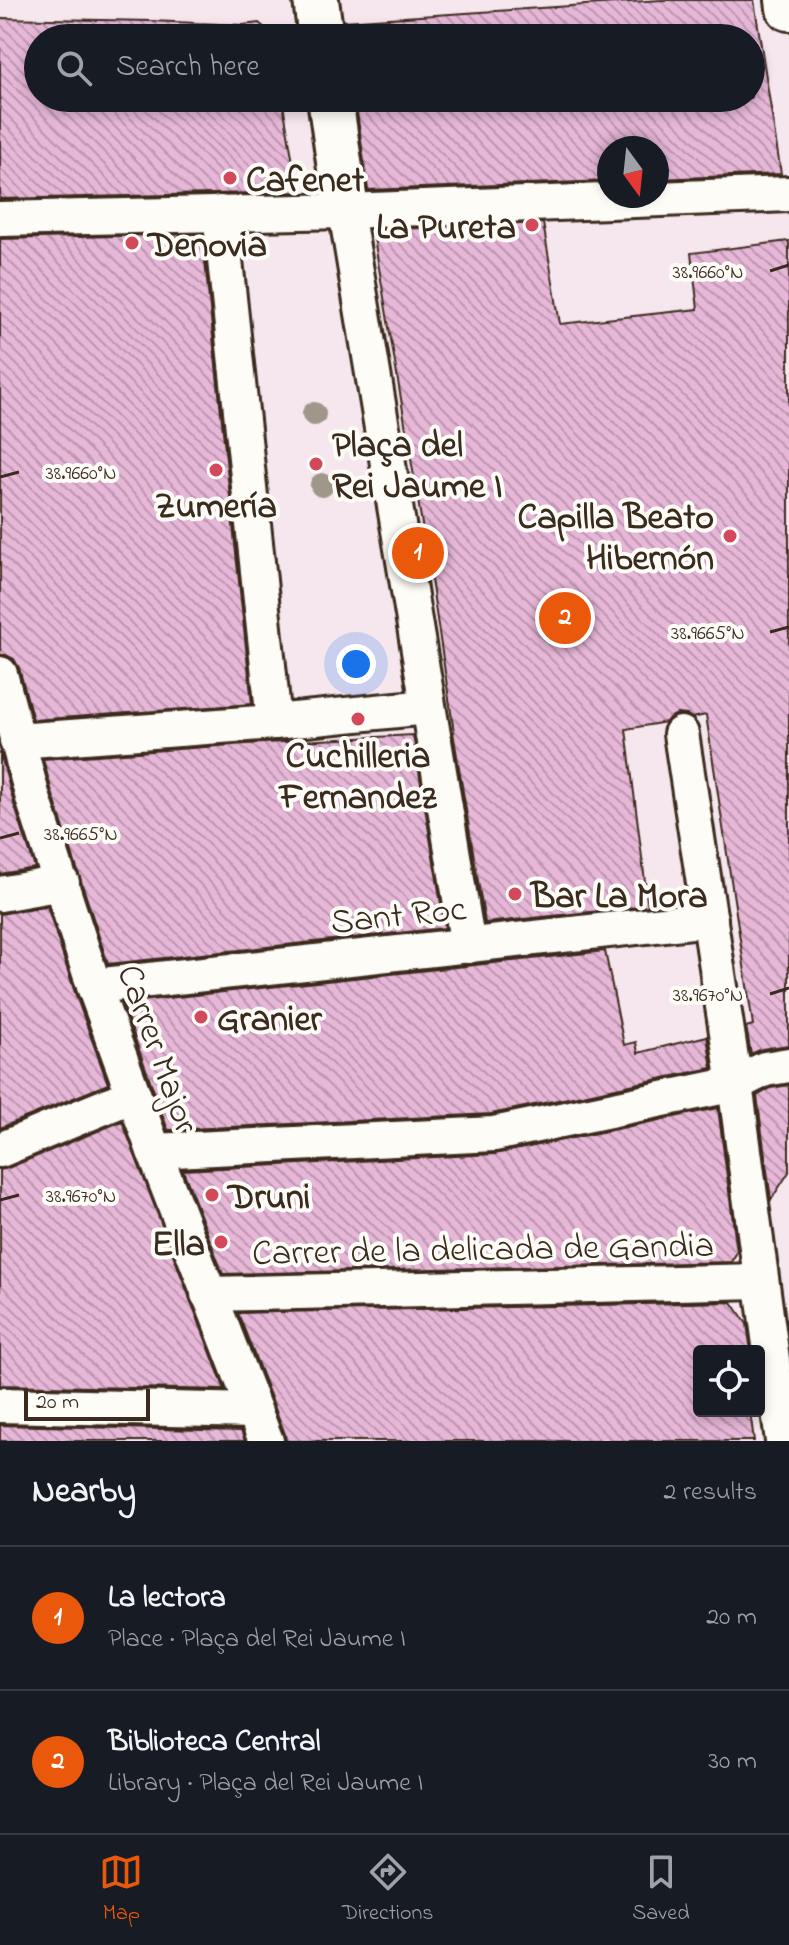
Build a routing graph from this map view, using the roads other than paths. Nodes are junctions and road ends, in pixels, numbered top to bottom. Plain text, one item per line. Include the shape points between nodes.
1 (316, 0) edge
2 (788, 0) edge
3 (789, 8) edge
4 (319, 24) edge
5 (332, 112) edge
6 (789, 194) edge
7 (346, 211) junction
8 (220, 213) junction
9 (0, 219) edge
10 (0, 674) edge
11 (428, 707) junction
12 (274, 722) junction
13 (681, 734) dead end
14 (17, 741) junction
15 (62, 883) junction
16 (0, 894) edge
17 (710, 919) junction
18 (468, 946) junction
19 (94, 986) junction
20 (789, 1065) edge
21 (735, 1084) junction
22 (133, 1095) junction
23 (0, 1150) edge
24 (154, 1151) junction
25 (760, 1281) junction
26 (208, 1294) junction
27 (0, 1405) edge
28 (260, 1426) edge
29 (783, 1441) edge

1 - 4 street
2 - 3 street
5 - 7 street
6 - 7 street
7 - 8 street
7 - 11 street
8 - 9 street
8 - 12 street
10 - 14 street, Carrer Major
11 - 12 street
11 - 18 street
12 - 14 street
13 - 17 street
14 - 15 street, Carrer Major
15 - 16 street
15 - 19 street, Carrer Major
17 - 18 street, Sant Roc
17 - 21 street
18 - 19 street, Sant Roc
19 - 22 street, Carrer Major
20 - 21 street via 765,1069
21 - 24 street via 494,1134
21 - 25 street
22 - 23 street
22 - 24 street, Carrer Major
24 - 26 street, Carrer Major
25 - 26 street, Carrer de la delicada de Gandia
25 - 29 street
26 - 28 street, Carrer Major
27 - 28 street

